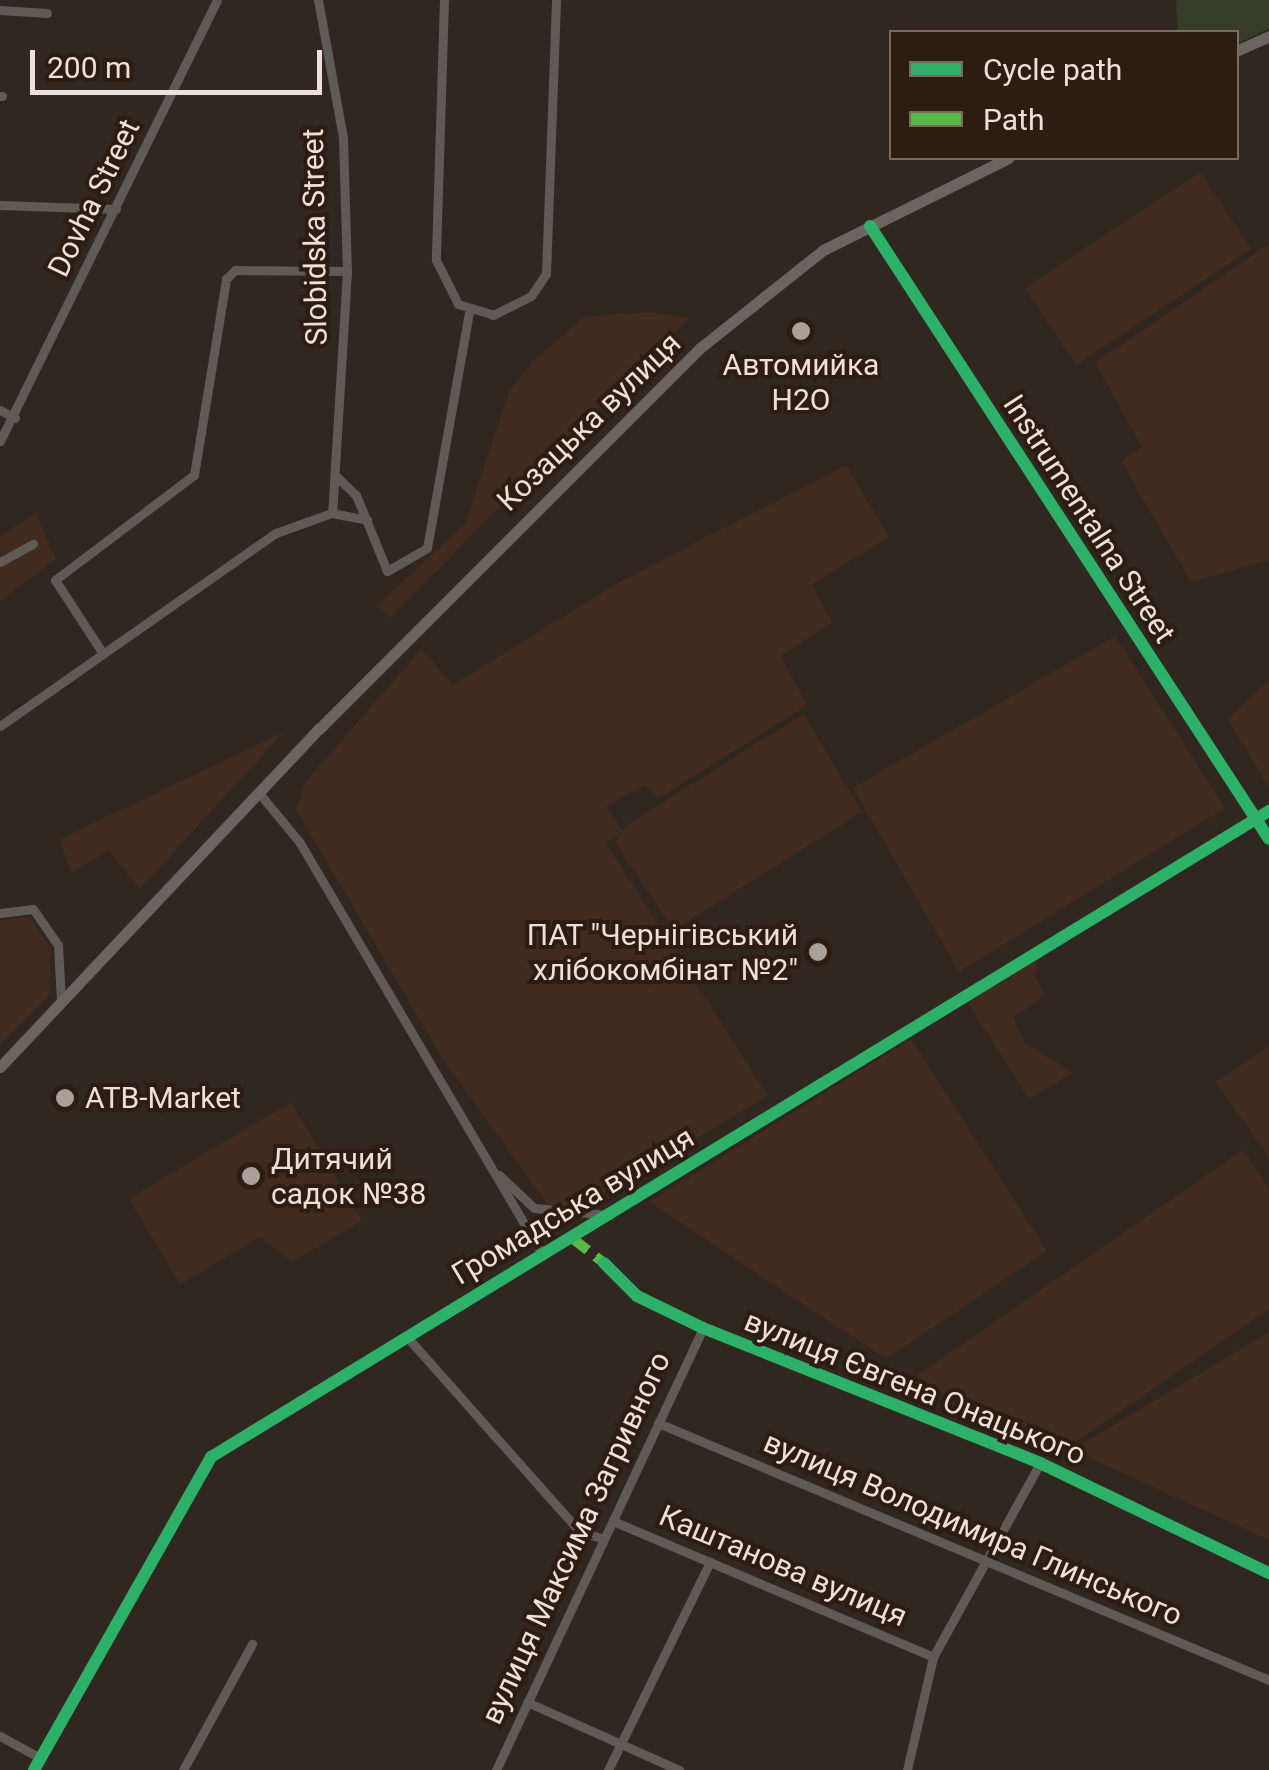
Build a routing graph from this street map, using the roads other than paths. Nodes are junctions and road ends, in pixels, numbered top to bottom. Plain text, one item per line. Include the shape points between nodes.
1 (217, 0) edge
2 (318, 0) edge
3 (444, 0) edge
4 (556, 0) edge
5 (0, 10) edge
6 (46, 13) dead end
7 (1269, 36) edge
8 (1239, 50) edge
9 (1004, 160) edge
10 (0, 204) edge
11 (116, 209) junction
12 (870, 226) junction
13 (347, 271) junction
14 (469, 312) junction
15 (0, 410) edge
16 (14, 418) junction
17 (0, 441) edge
18 (335, 475) junction
19 (332, 514) junction
20 (366, 520) junction
21 (33, 544) dead end
22 (0, 562) edge
23 (102, 652) junction
24 (0, 726) edge
25 (259, 793) junction
26 (1269, 811) edge
27 (1256, 819) junction
28 (1269, 839) edge
29 (0, 913) edge
30 (62, 1001) junction
31 (0, 1067) edge
32 (490, 1166) junction
33 (610, 1215) junction
34 (542, 1254) junction
35 (604, 1264) dead end
36 (703, 1328) junction
37 (407, 1336) junction
38 (658, 1423) junction
39 (1040, 1463) junction
40 (613, 1521) junction
41 (604, 1539) junction
42 (710, 1562) junction
43 (982, 1562) junction
44 (1269, 1574) edge
45 (252, 1644) dead end
46 (933, 1656) junction
47 (1269, 1680) edge
48 (527, 1702) junction
49 (0, 1736) edge
50 (620, 1744) junction
51 (40, 1758) junction
52 (34, 1770) edge
53 (183, 1770) edge
54 (496, 1770) edge
55 (608, 1770) edge
56 (679, 1770) edge
57 (907, 1770) edge

1 - 11 street, Dovha Street
2 - 13 street, Slobidska Street via 343,138
3 - 14 street via 436,260 448,294
4 - 14 street via 546,274 509,309
5 - 6 street
7 - 8 main road
9 - 12 main road, Козацька вулиця
10 - 11 street
11 - 16 street, Dovha Street
12 - 25 main road, Козацька вулиця via 796,268 700,348
12 - 27 street, Instrumentalna Street
13 - 18 street, Slobidska Street
13 - 23 street via 235,270 226,279 194,475 56,580
14 - 20 street via 427,548 395,573
15 - 16 street
16 - 17 street, Dovha Street
18 - 19 street, Slobidska Street
18 - 20 street
19 - 20 street
19 - 23 street via 232,558
21 - 22 street
23 - 24 street
25 - 30 main road, Козацька вулиця
25 - 32 street via 300,843
26 - 27 street, Громадська вулиця
27 - 28 street, Instrumentalna Street
27 - 33 street, Громадська вулиця
29 - 30 street via 33,909 50,933
30 - 31 main road, Козацька вулиця
32 - 33 street via 534,1208
32 - 34 street
33 - 34 street, Громадська вулиця
34 - 37 street, Громадська вулиця
35 - 36 street, вулиця Євгена Онацького via 637,1296
36 - 38 street, вулиця Максима Загривного
36 - 39 street, вулиця Євгена Онацького
37 - 41 street via 579,1531
37 - 51 street, Громадська вулиця via 211,1458
38 - 40 street, вулиця Максима Загривного
38 - 43 street, вулиця Володимира Глинського
39 - 43 street
39 - 44 street, вулиця Євгена Онацького
40 - 41 street, вулиця Максима Загривного
40 - 42 street, Каштанова вулиця
41 - 48 street, вулиця Максима Загривного
42 - 46 street, Каштанова вулиця
42 - 50 street
43 - 46 street
43 - 47 street, вулиця Володимира Глинського
45 - 53 street
46 - 57 street
48 - 50 street
48 - 54 street, вулиця Максима Загривного
49 - 51 street
50 - 55 street
50 - 56 street
51 - 52 street, Громадська вулиця

